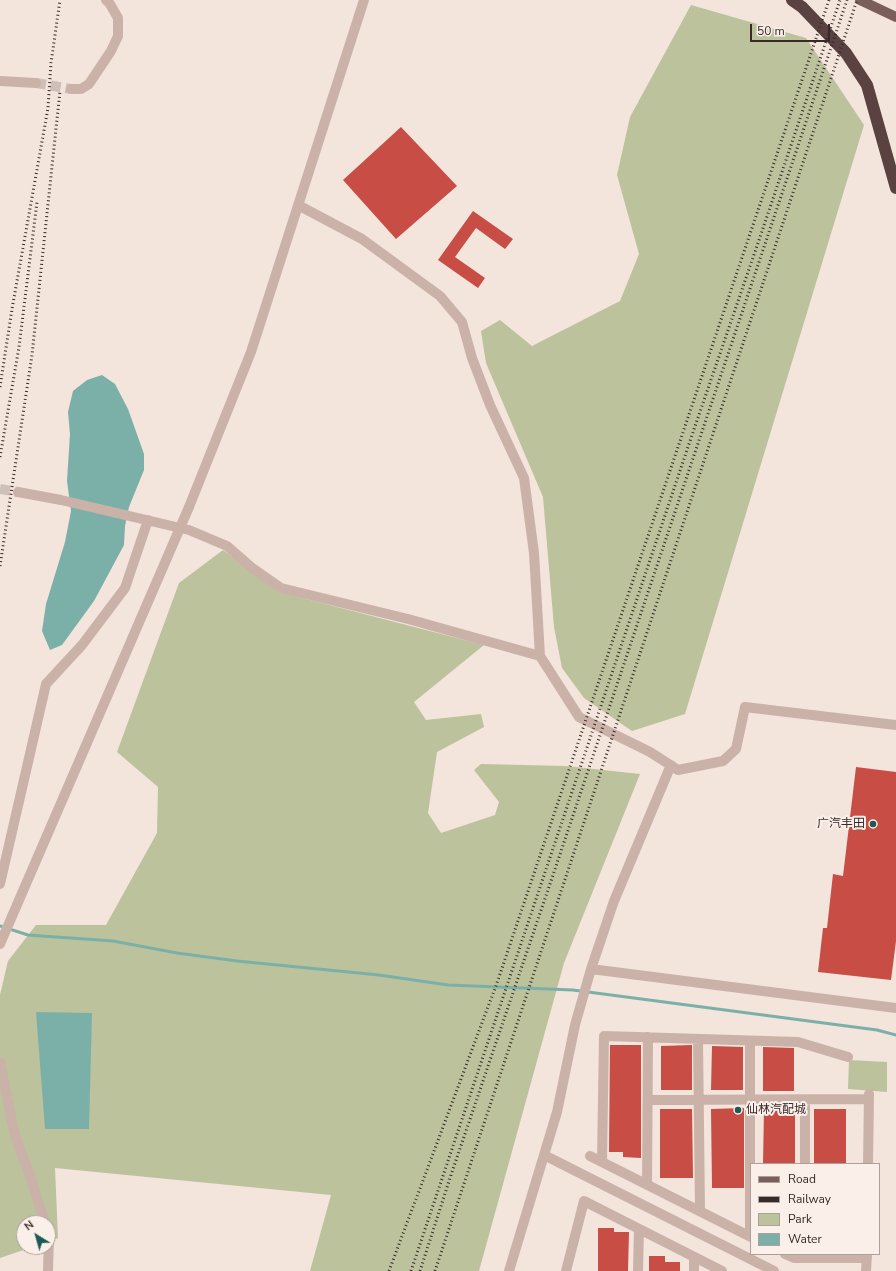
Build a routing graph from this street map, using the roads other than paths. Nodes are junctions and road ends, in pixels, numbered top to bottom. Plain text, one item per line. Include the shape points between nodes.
1 (106, 0) edge
2 (364, 0) edge
3 (792, 0) edge
4 (860, 0) edge
5 (896, 17) edge
6 (0, 81) edge
7 (36, 83) tunnel mouth
8 (72, 88) tunnel mouth
9 (896, 188) edge
10 (298, 206) junction
11 (18, 492) tunnel mouth
12 (148, 520) junction
13 (540, 656) junction
14 (896, 725) edge
15 (670, 765) junction
16 (0, 884) edge
17 (0, 944) edge
18 (591, 969) junction
19 (896, 1008) edge
20 (648, 1037) junction
21 (698, 1039) junction
22 (750, 1040) junction
23 (848, 1057) dead end
24 (0, 1062) edge
25 (648, 1100) junction
26 (699, 1100) junction
27 (750, 1100) junction
28 (805, 1100) junction
29 (544, 1155) junction
30 (590, 1156) dead end
31 (602, 1162) junction
32 (750, 1163) edge
33 (805, 1163) edge
34 (868, 1163) edge
35 (647, 1185) junction
36 (700, 1211) junction
37 (42, 1215) edge
38 (639, 1229) junction
39 (750, 1236) edge
40 (48, 1255) edge
41 (787, 1255) edge
42 (805, 1256) edge
43 (867, 1256) edge
44 (694, 1257) junction
45 (48, 1271) edge
46 (509, 1271) edge
47 (566, 1271) edge
48 (638, 1271) edge
49 (694, 1271) edge
50 (722, 1271) edge
51 (774, 1271) edge
52 (866, 1271) edge

1 - 8 street via 118,18 118,36 111,52 89,84 81,89
2 - 10 street
3 - 9 highway via 802,7 846,53 867,85
4 - 5 main road
6 - 7 street
10 - 13 street via 362,239 440,296 462,322 472,358 490,405 524,478 534,553
10 - 17 street, bridge via 251,352 189,507
11 - 12 street
12 - 13 street via 189,530 227,546 281,588 408,619
12 - 16 street via 124,588 82,645 46,684
13 - 15 street via 579,717 650,752
14 - 15 street via 745,707 736,749 722,761 678,770
15 - 18 street via 614,901
18 - 19 street
18 - 29 street via 575,1025 557,1112
20 - 21 street
20 - 25 street
20 - 31 street via 604,1036
21 - 22 street
21 - 26 street
22 - 23 street via 798,1042
22 - 27 street
24 - 37 street via 15,1136
25 - 26 street
25 - 35 street
26 - 27 street
26 - 36 street
27 - 28 street
27 - 32 street
28 - 33 street
28 - 34 street via 869,1096
29 - 46 street
29 - 51 street
30 - 31 street
31 - 35 street
35 - 36 street
36 - 39 street
38 - 44 street
38 - 47 street via 584,1201
38 - 48 street
40 - 45 street
41 - 42 street via 794,1258
42 - 43 street
43 - 52 street
44 - 49 street
44 - 50 street

